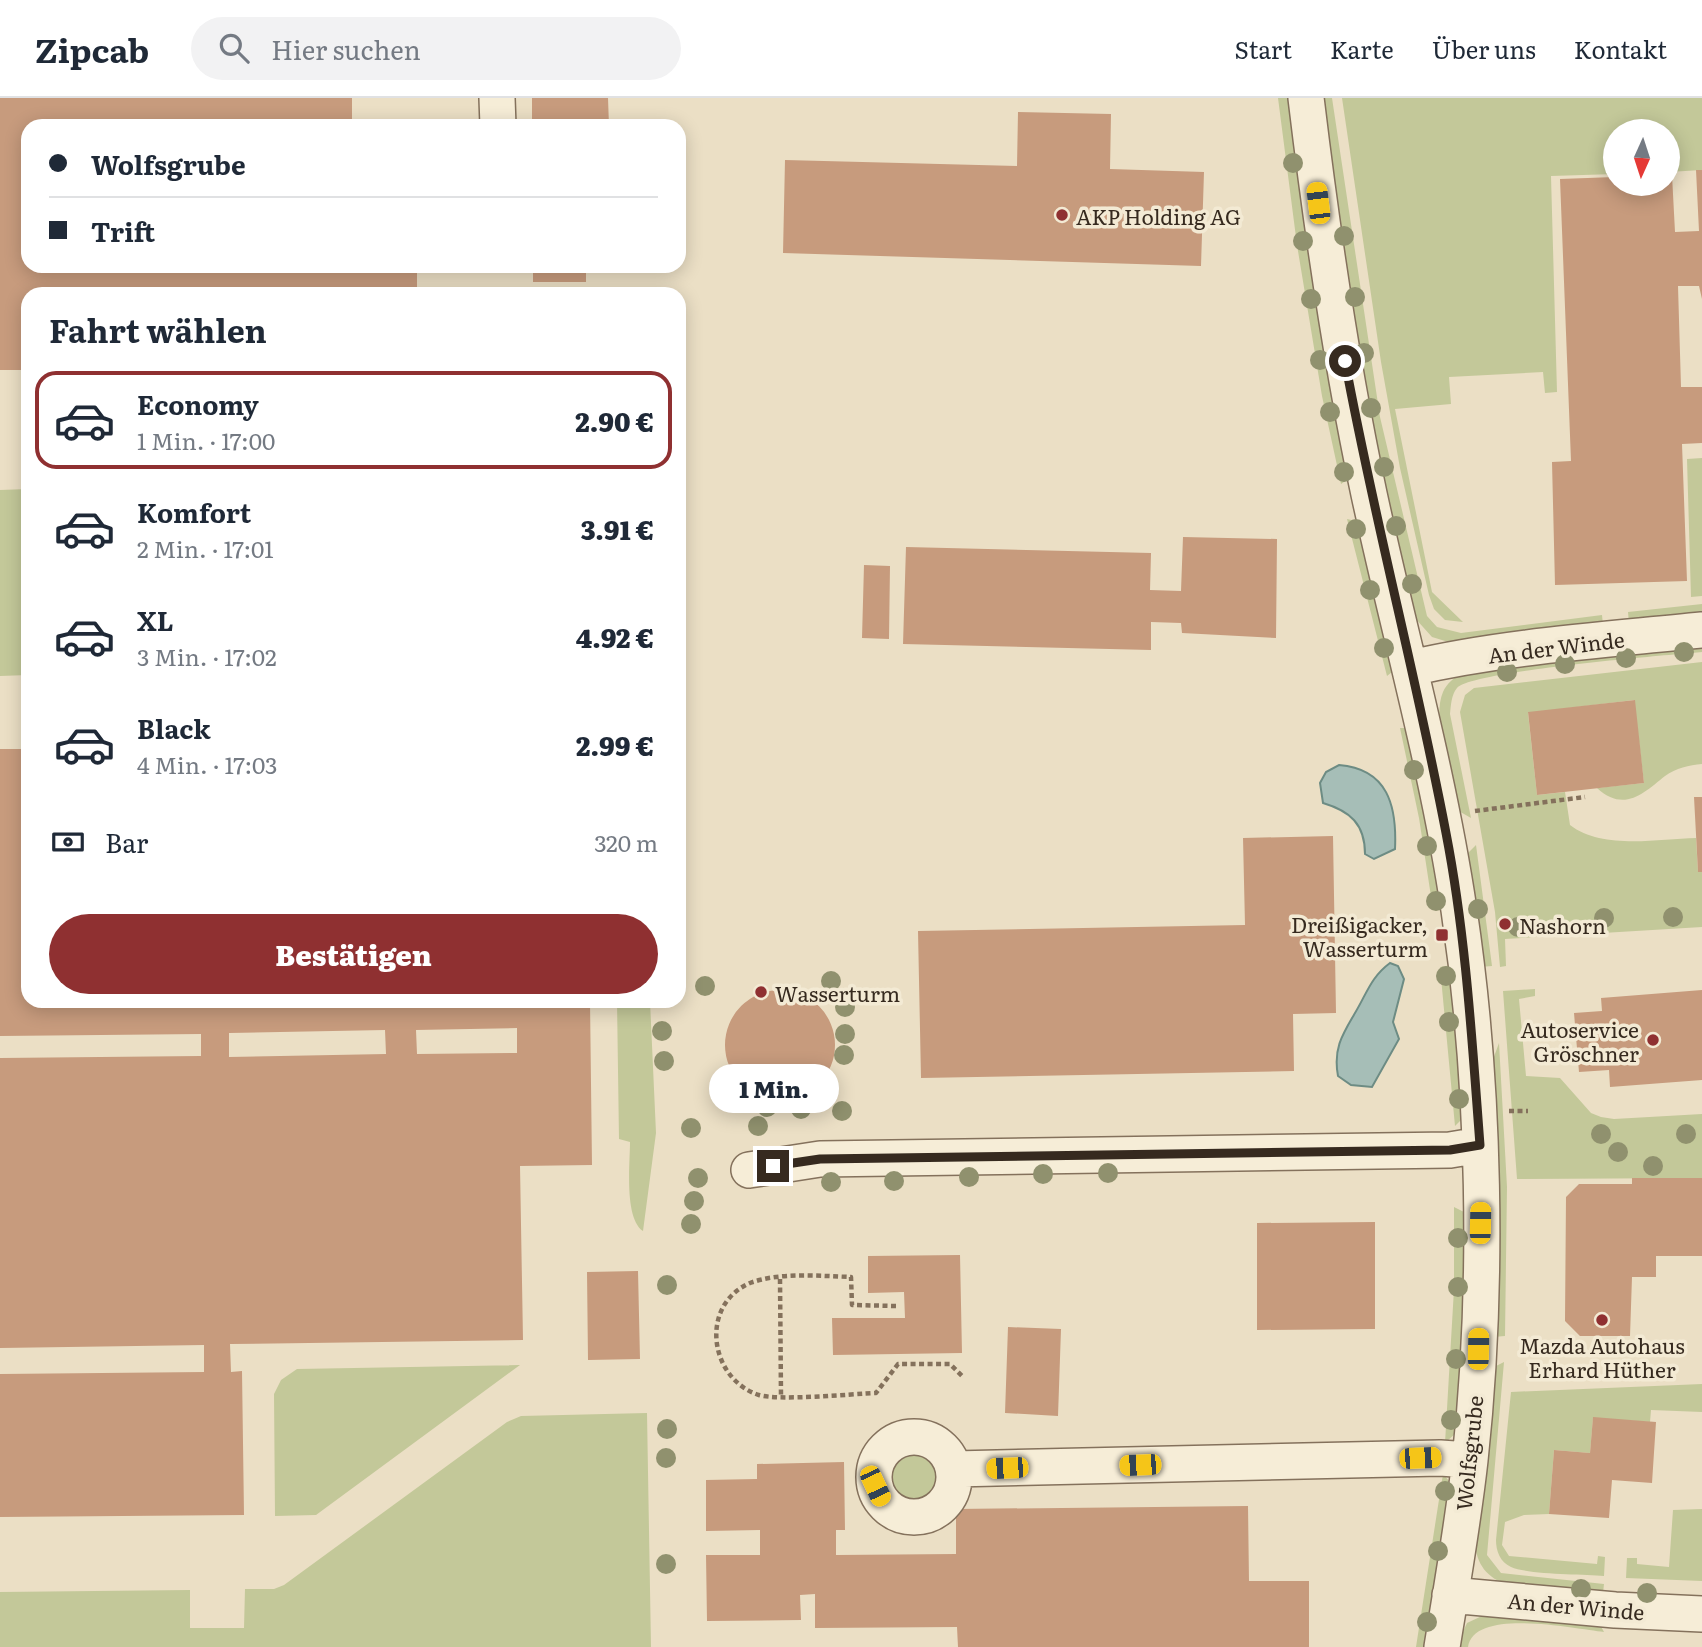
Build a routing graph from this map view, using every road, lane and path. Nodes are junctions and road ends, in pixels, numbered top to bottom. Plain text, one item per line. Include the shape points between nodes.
1 (497, 98) edge
2 (1306, 98) edge
3 (498, 119) edge
4 (1702, 630) edge
5 (1411, 668) junction
6 (1585, 797) dead end
7 (1473, 811) dead end
8 (1508, 1111) dead end
9 (1528, 1111) dead end
10 (1480, 1145) junction
11 (749, 1170) dead end
12 (780, 1279) junction
13 (896, 1306) dead end
14 (962, 1376) dead end
15 (781, 1396) junction
16 (1470, 1460) junction
17 (954, 1469) dead end
18 (1450, 1595) junction
19 (1702, 1614) edge
20 (1442, 1647) edge

1 - 3 street
2 - 5 street, Wolfsgrube via 1337,321 1369,493
4 - 5 street, An der Winde via 1540,647
5 - 10 street, Wolfsgrube via 1447,834 1459,915
6 - 7 path
8 - 9 path
10 - 11 street via 1450,1150 820,1159
10 - 16 street, Wolfsgrube via 1478,1349
12 - 13 path via 851,1277 852,1305
12 - 15 path
12 - 15 path via 749,1284 734,1296 716,1323 716,1338 717,1354 735,1379 758,1395
14 - 15 path via 950,1364 898,1364 876,1393
16 - 17 street
16 - 18 street, Wolfsgrube
18 - 19 street, An der Winde
18 - 20 street, Wolfsgrube

